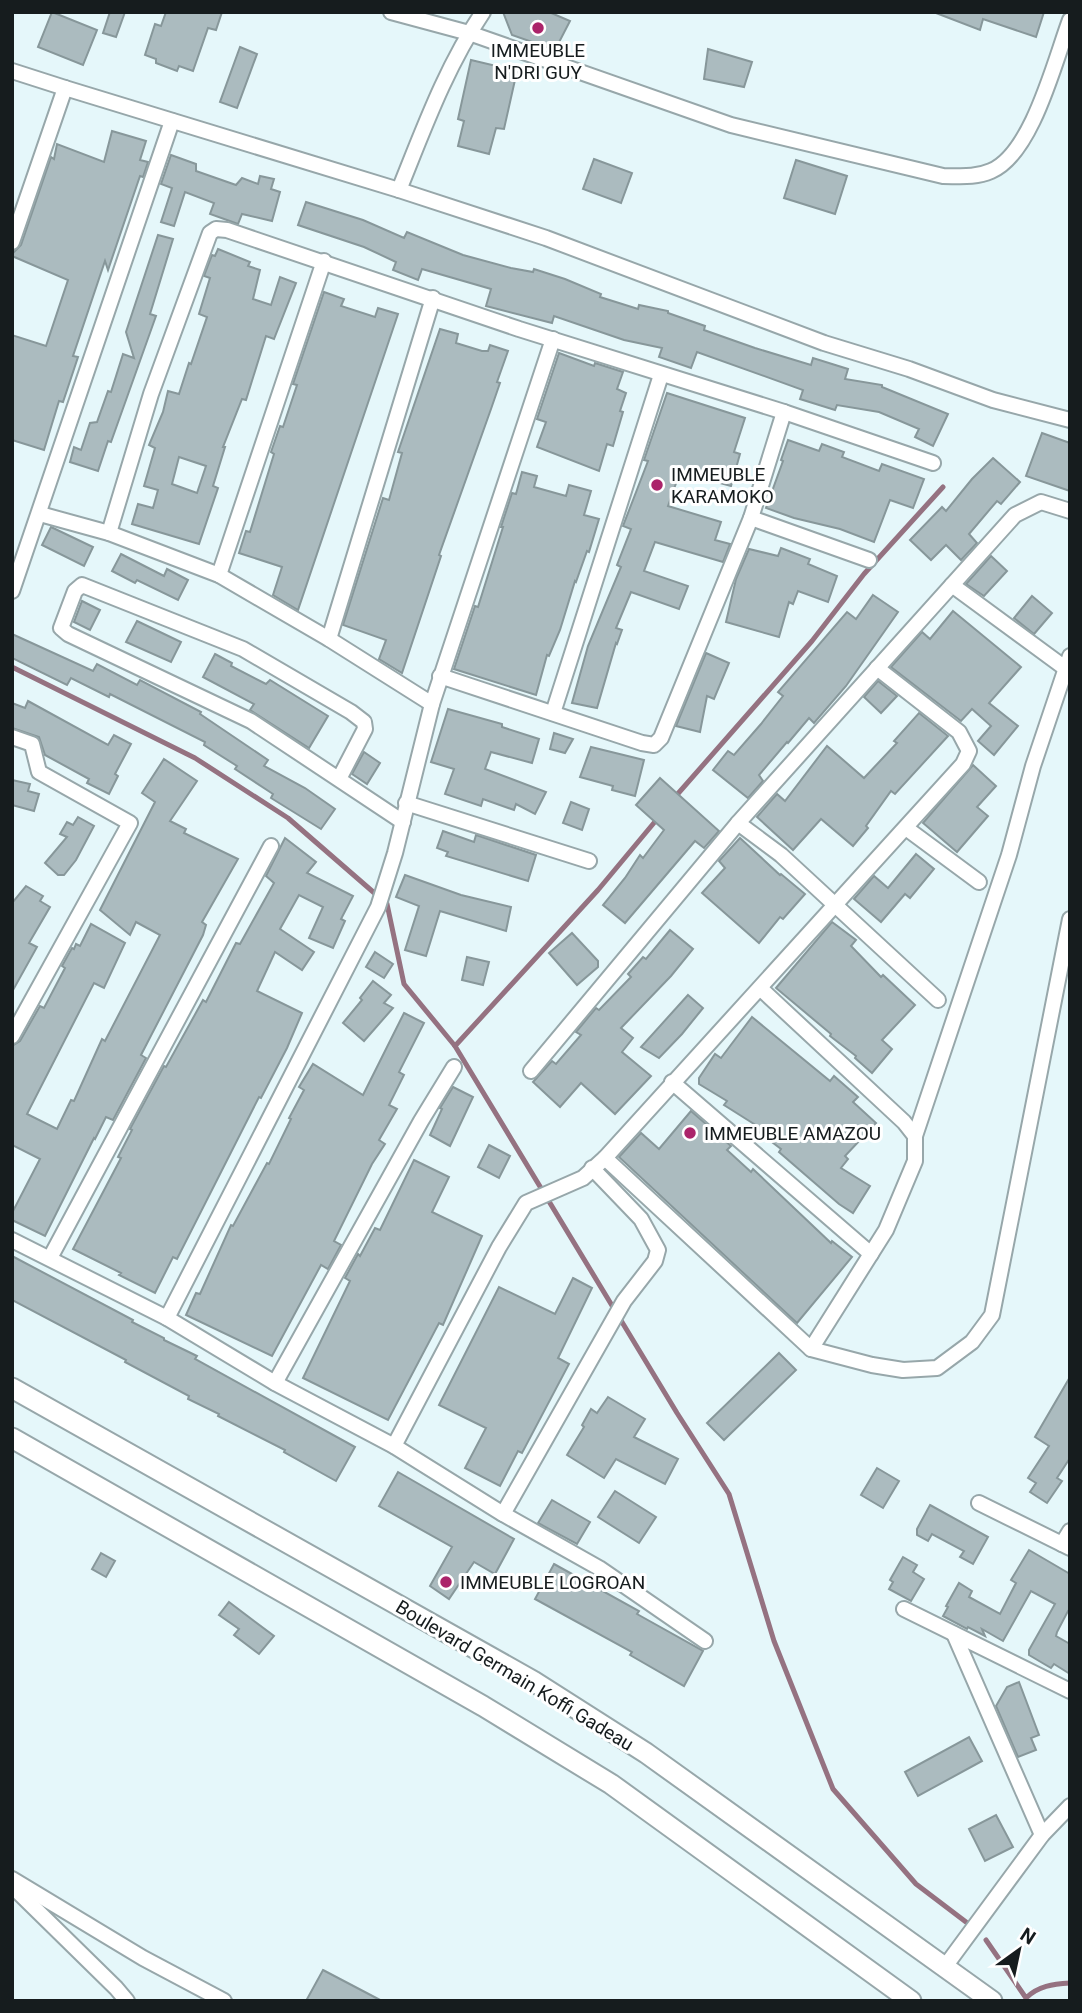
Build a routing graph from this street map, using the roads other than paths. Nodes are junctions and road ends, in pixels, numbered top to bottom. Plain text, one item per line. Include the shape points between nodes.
1 (391, 12) edge
2 (483, 12) edge
3 (1070, 20) edge
4 (469, 33) junction
5 (12, 71) edge
6 (65, 88) junction
7 (172, 121) junction
8 (399, 190) junction
9 (12, 242) edge
10 (324, 261) junction
11 (433, 298) junction
12 (553, 340) junction
13 (662, 375) junction
14 (784, 412) junction
15 (1070, 419) edge
16 (933, 463) dead end
17 (1070, 511) edge
18 (40, 514) junction
19 (751, 518) junction
20 (109, 533) junction
21 (869, 560) dead end
22 (219, 575) junction
23 (952, 585) junction
24 (12, 591) edge
25 (329, 639) junction
26 (1067, 662) edge
27 (877, 668) junction
28 (440, 676) junction
29 (432, 704) junction
30 (553, 713) junction
31 (12, 737) edge
32 (339, 779) junction
33 (406, 803) junction
34 (403, 821) junction
35 (738, 823) junction
36 (905, 828) junction
37 (271, 846) dead end
38 (589, 861) dead end
39 (979, 882) dead end
40 (836, 905) junction
41 (1070, 919) edge
42 (761, 989) junction
43 (939, 1000) dead end
44 (12, 1037) edge
45 (454, 1067) dead end
46 (531, 1071) dead end
47 (671, 1082) junction
48 (915, 1136) junction
49 (605, 1158) junction
50 (588, 1173) junction
51 (12, 1240) edge
52 (872, 1254) junction
53 (50, 1258) junction
54 (167, 1318) junction
55 (811, 1349) junction
56 (275, 1383) junction
57 (12, 1388) edge
58 (12, 1438) edge
59 (394, 1446) junction
60 (979, 1503) dead end
61 (503, 1514) junction
62 (1070, 1531) edge
63 (1066, 1546) edge
64 (904, 1609) dead end
65 (954, 1634) junction
66 (705, 1641) dead end
67 (1070, 1691) edge
68 (1070, 1806) edge
69 (1042, 1835) junction
70 (12, 1879) edge
71 (12, 1886) edge
72 (944, 1968) junction
73 (127, 2001) edge
74 (224, 2001) edge
75 (911, 2001) edge
76 (992, 2001) edge

1 - 4 street
2 - 4 street
3 - 4 street via 1026,137 995,170 975,177 943,176 731,125
4 - 8 street via 440,88
5 - 6 street
6 - 7 street
6 - 9 street
7 - 8 street
7 - 18 street
8 - 15 street via 546,238 824,343 993,400
10 - 11 street
10 - 20 street via 227,230 210,233 151,394
10 - 22 street
11 - 12 street
11 - 25 street
12 - 13 street
12 - 28 street
13 - 14 street
13 - 30 street
14 - 16 street
14 - 19 street
17 - 23 street via 1041,502 1016,516
18 - 20 street
18 - 24 street
19 - 21 street
19 - 30 street via 661,738 654,744 642,743
20 - 22 street
22 - 25 street
23 - 26 street
23 - 27 street
25 - 29 street
26 - 48 street via 1009,855
27 - 35 street
27 - 36 street via 959,732 969,751 963,764
28 - 29 street
28 - 30 street
29 - 33 street
31 - 44 street via 32,744 39,772 130,823
32 - 32 street via 251,721 68,634 61,628 75,591 82,584 243,649 351,712 364,722 365,729
32 - 34 street
33 - 34 street
33 - 38 street
34 - 54 street via 378,907
35 - 40 street via 782,855
35 - 46 street
36 - 39 street
36 - 40 street
37 - 53 street
40 - 42 street
40 - 43 street
41 - 55 street via 992,1315 972,1342 937,1368 904,1370
42 - 47 street
42 - 48 street
45 - 56 street
47 - 49 street
47 - 52 street
48 - 52 street via 915,1161
49 - 50 street
49 - 55 street
50 - 59 street via 526,1203
50 - 61 street via 641,1219 658,1250
51 - 53 street
52 - 55 street
53 - 54 street
54 - 56 street
56 - 59 street
57 - 72 main road, Boulevard Germain Koffi Gadeau via 533,1681 646,1753
58 - 75 main road via 459,1692 611,1784
59 - 61 street
60 - 63 street
61 - 66 street via 599,1568
62 - 63 street
64 - 65 street
65 - 67 street
65 - 69 street
68 - 69 street
69 - 72 street
70 - 74 street
71 - 73 street
72 - 76 main road, Boulevard Germain Koffi Gadeau

